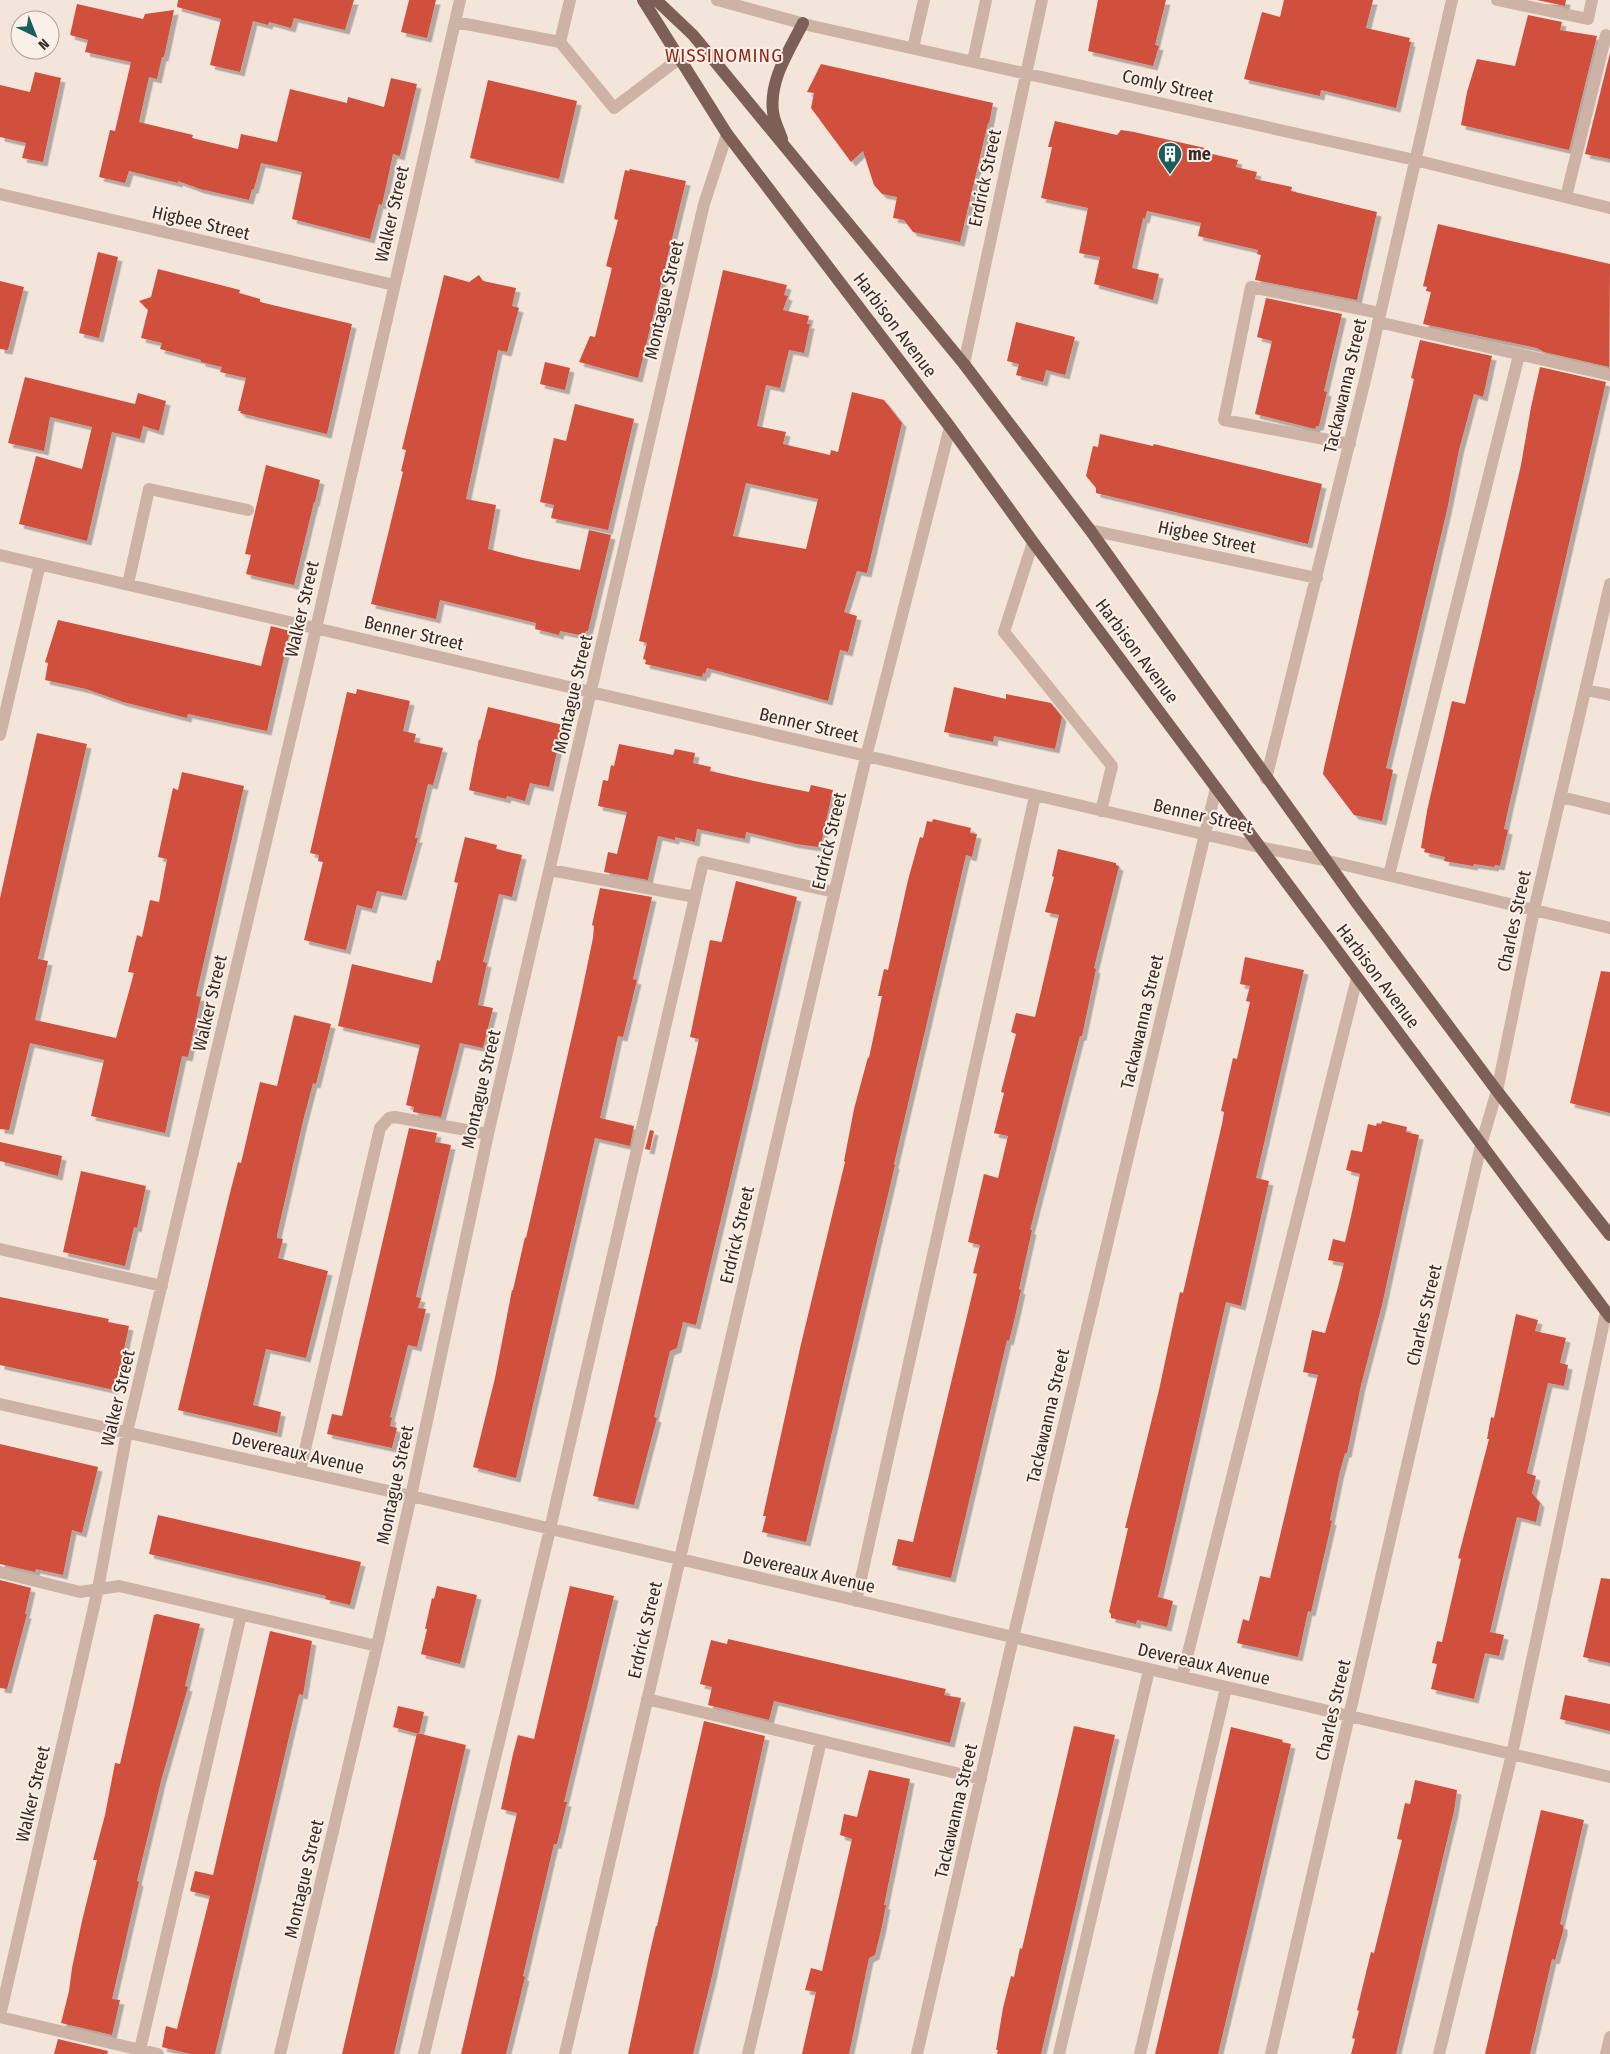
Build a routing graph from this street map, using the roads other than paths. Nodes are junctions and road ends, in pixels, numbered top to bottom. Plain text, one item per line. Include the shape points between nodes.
1 (460, 0) edge
2 (570, 0) edge
3 (644, 0) edge
4 (656, 0) edge
5 (717, 0) edge
6 (924, 0) edge
7 (986, 0) edge
8 (1042, 0) edge
9 (1452, 0) edge
10 (1497, 0) edge
11 (1592, 0) edge
12 (455, 22) junction
13 (803, 23) junction
14 (1606, 35) dead end
15 (560, 42) junction
16 (913, 48) junction
17 (680, 58) junction
18 (973, 61) junction
19 (1025, 72) junction
20 (727, 134) junction
21 (784, 146) junction
22 (1415, 160) junction
23 (0, 194) edge
24 (1566, 198) junction
25 (1610, 208) edge
26 (394, 285) junction
27 (1379, 318) junction
28 (1519, 355) junction
29 (964, 364) junction
30 (1610, 375) edge
31 (950, 426) junction
32 (1350, 444) junction
33 (248, 510) dead end
34 (1090, 530) junction
35 (1033, 542) junction
36 (0, 554) edge
37 (40, 564) junction
38 (1317, 578) junction
39 (128, 584) junction
40 (1610, 587) edge
41 (316, 628) junction
42 (1586, 690) junction
43 (592, 691) junction
44 (1610, 696) edge
45 (0, 735) edge
46 (866, 757) junction
47 (1266, 779) junction
48 (1216, 788) junction
49 (1035, 796) junction
50 (1561, 797) junction
51 (1610, 808) edge
52 (1102, 811) junction
53 (1205, 834) junction
54 (1259, 847) junction
55 (1324, 860) junction
56 (550, 870) junction
57 (1389, 875) junction
58 (834, 892) junction
59 (695, 897) junction
60 (1534, 910) junction
61 (1610, 928) edge
62 (1357, 978) junction
63 (1497, 1091) junction
64 (488, 1134) junction
65 (1481, 1144) junction
66 (1610, 1235) edge
67 (0, 1248) edge
68 (162, 1286) junction
69 (1608, 1314) edge
70 (0, 1404) edge
71 (128, 1432) junction
72 (300, 1471) junction
73 (411, 1496) junction
74 (550, 1529) junction
75 (679, 1559) junction
76 (0, 1572) edge
77 (98, 1589) junction
78 (856, 1601) junction
79 (241, 1615) junction
80 (1014, 1638) junction
81 (377, 1646) junction
82 (1149, 1670) junction
83 (1182, 1677) junction
84 (1226, 1688) junction
85 (647, 1699) junction
86 (1349, 1716) junction
87 (820, 1741) junction
88 (1512, 1754) junction
89 (1610, 1777) edge
90 (981, 1779) junction
91 (0, 2016) edge
92 (1610, 2038) edge
93 (140, 2052) edge
94 (158, 2054) edge
95 (280, 2054) edge
96 (424, 2054) edge
97 (565, 2054) edge
98 (748, 2054) edge
99 (917, 2054) edge
100 (1059, 2054) edge
101 (1140, 2054) edge
102 (1271, 2054) edge
103 (1439, 2054) edge
104 (1606, 2054) edge

1 - 12 street, Walker Street
2 - 15 street
3 - 17 main road, Harbison Avenue
4 - 21 main road, Harbison Avenue via 693,35
5 - 13 street, Comly Street
6 - 16 street
7 - 18 street
8 - 19 street, Erdrick Street
9 - 22 street, Tackawanna Street
10 - 11 street via 1588,19
12 - 15 street
12 - 26 street, Walker Street
13 - 16 street, Comly Street
13 - 21 main road via 779,70 774,91 773,113
14 - 24 street
15 - 17 street via 614,108
16 - 18 street, Comly Street
17 - 20 main road, Harbison Avenue
18 - 19 street, Comly Street
19 - 22 street, Comly Street
19 - 29 street, Erdrick Street
20 - 31 main road, Harbison Avenue
20 - 43 street, Montague Street via 704,204
21 - 29 main road, Harbison Avenue
22 - 24 street, Comly Street
22 - 27 street, Tackawanna Street
23 - 26 street, Higbee Street
24 - 25 street, Comly Street
26 - 41 street, Walker Street
27 - 28 street
27 - 32 street, Tackawanna Street
27 - 32 street via 1251,287 1224,420
28 - 30 street
28 - 57 street
29 - 34 main road, Harbison Avenue
31 - 35 main road, Harbison Avenue
31 - 46 street, Erdrick Street
32 - 38 street, Tackawanna Street
33 - 39 street via 148,490
34 - 38 street, Higbee Street
34 - 47 main road, Harbison Avenue
35 - 48 main road, Harbison Avenue
35 - 52 street via 1004,632 1112,766
36 - 37 street, Benner Street
37 - 39 street, Benner Street
37 - 45 street
38 - 47 street, Tackawanna Street
39 - 41 street, Benner Street
40 - 42 street, Charles Street
41 - 43 street, Benner Street
41 - 68 street, Walker Street
42 - 44 street
42 - 50 street, Charles Street
43 - 46 street, Benner Street
43 - 56 street, Montague Street
46 - 49 street, Benner Street
46 - 58 street, Erdrick Street
47 - 55 main road, Harbison Avenue
48 - 53 street, Tackawanna Street
48 - 54 main road, Harbison Avenue
49 - 52 street, Benner Street
49 - 78 street
50 - 51 street
50 - 60 street, Charles Street
52 - 53 street, Benner Street
53 - 54 street, Benner Street
53 - 80 street, Tackawanna Street
54 - 55 street, Benner Street
54 - 62 main road, Harbison Avenue
55 - 57 street, Benner Street
55 - 63 main road, Harbison Avenue
56 - 59 street
56 - 64 street, Montague Street
57 - 60 street, Benner Street
58 - 59 street via 703,862
58 - 75 street, Erdrick Street
59 - 74 street
60 - 61 street, Benner Street
60 - 63 street, Charles Street
62 - 65 main road, Harbison Avenue
62 - 83 street
63 - 65 street, Charles Street
63 - 66 main road, Harbison Avenue
64 - 72 street via 395,1117 389,1118 380,1128
64 - 73 street, Montague Street
65 - 69 main road, Harbison Avenue
65 - 86 street, Charles Street
67 - 68 street
68 - 71 street, Walker Street
69 - 88 street
70 - 71 street, Devereaux Avenue
71 - 72 street, Devereaux Avenue
71 - 77 street, Walker Street
72 - 73 street, Devereaux Avenue
73 - 74 street, Devereaux Avenue
73 - 81 street, Montague Street
74 - 75 street, Devereaux Avenue
74 - 96 street
75 - 78 street, Devereaux Avenue
75 - 85 street, Erdrick Street
76 - 77 street via 80,1592
77 - 79 street via 119,1586
77 - 91 street, Walker Street
78 - 80 street, Devereaux Avenue
79 - 81 street
79 - 93 street
80 - 82 street, Devereaux Avenue
80 - 90 street, Tackawanna Street
81 - 95 street, Montague Street
82 - 83 street, Devereaux Avenue
82 - 100 street
83 - 84 street, Devereaux Avenue
84 - 86 street, Devereaux Avenue
84 - 101 street
85 - 87 street
85 - 97 street, Erdrick Street
86 - 88 street, Devereaux Avenue
86 - 102 street, Charles Street
87 - 90 street
87 - 98 street
88 - 89 street, Devereaux Avenue
88 - 103 street
90 - 99 street, Tackawanna Street
91 - 93 street
92 - 104 street
93 - 94 street

